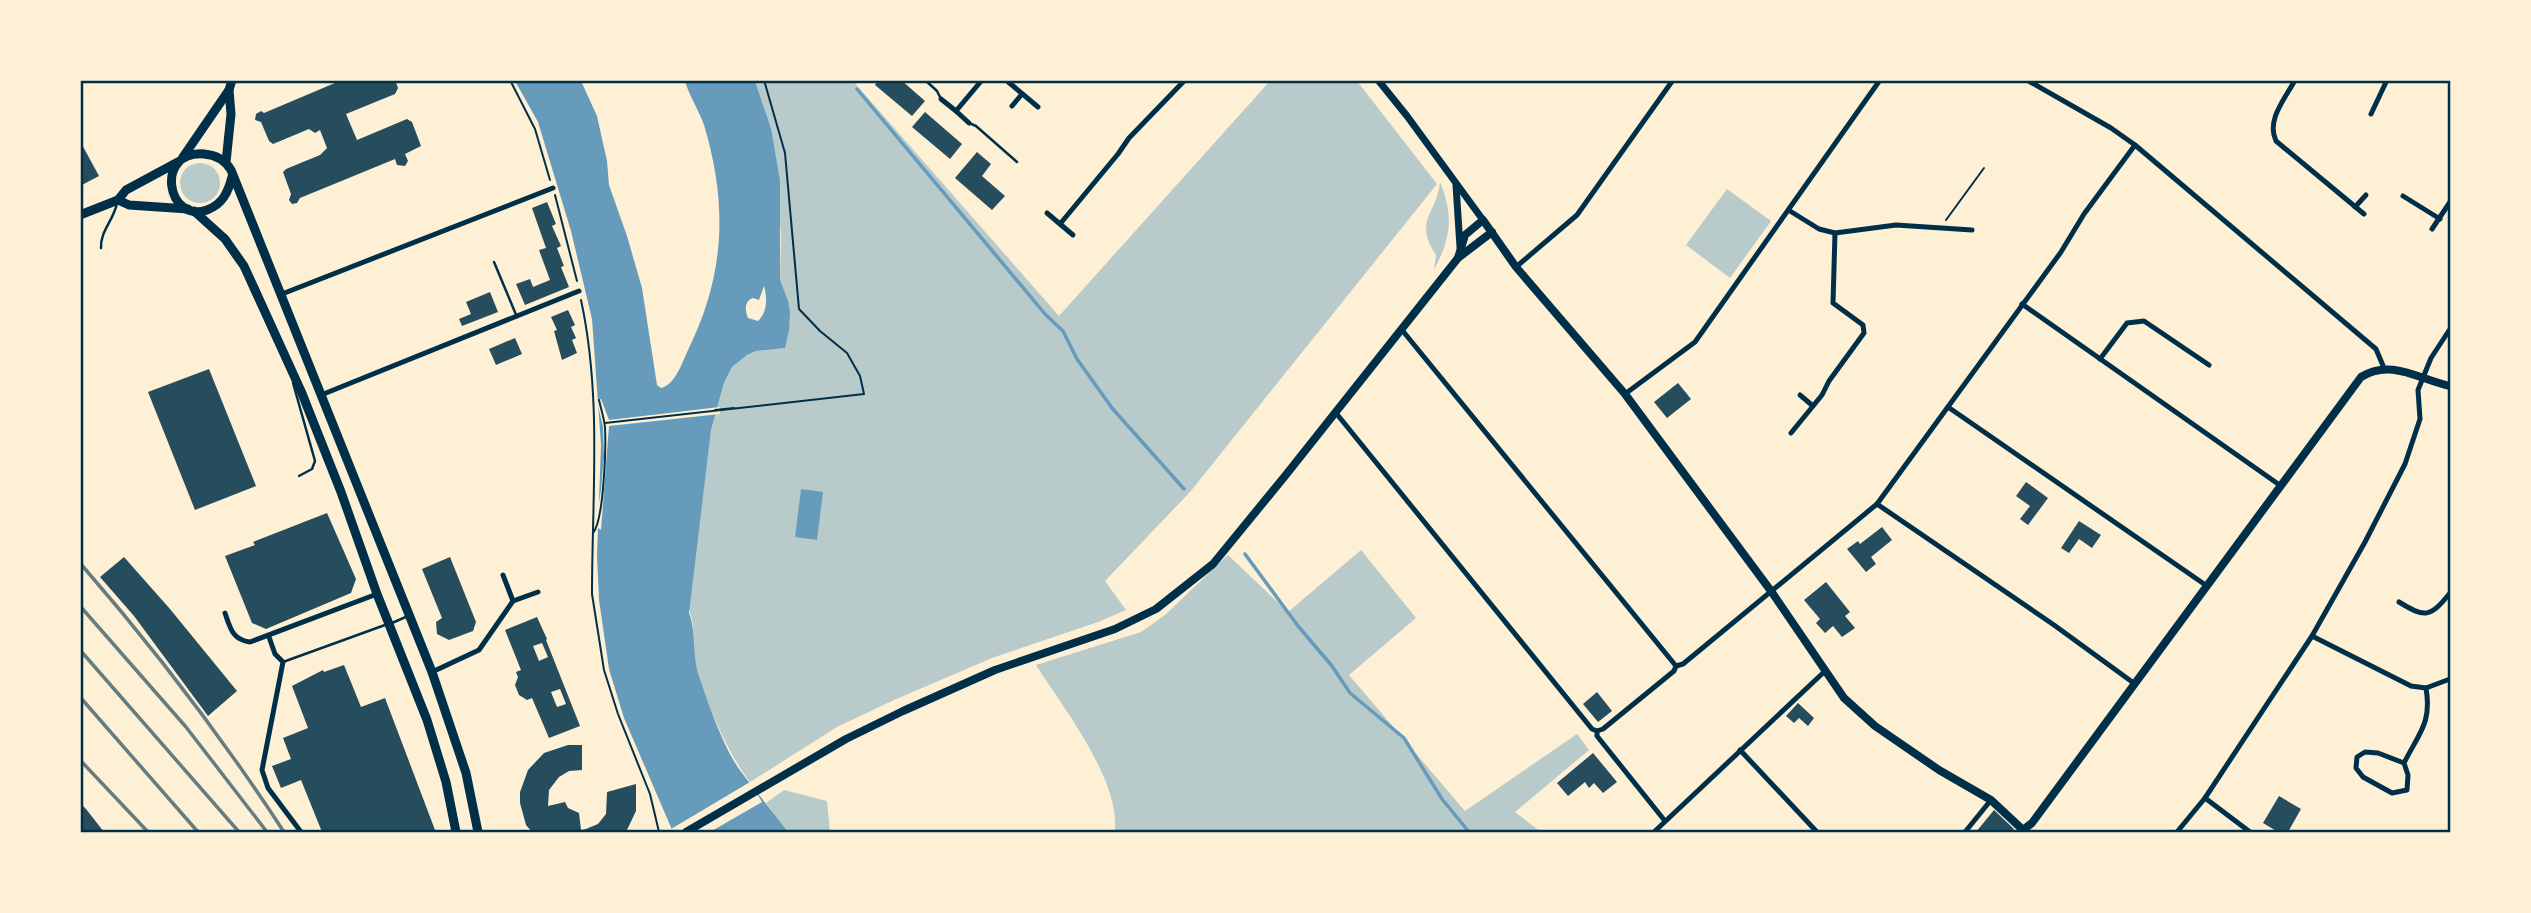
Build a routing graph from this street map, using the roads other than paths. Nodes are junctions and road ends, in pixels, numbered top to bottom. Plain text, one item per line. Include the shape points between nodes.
1 (925, 80) edge
2 (982, 80) edge
3 (1006, 80) edge
4 (1185, 80) edge
5 (1378, 80) edge
6 (1673, 80) edge
7 (1880, 80) edge
8 (2027, 80) edge
9 (2295, 80) edge
10 (2387, 80) edge
11 (231, 85) edge
12 (1022, 94) junction
13 (942, 99) joint
14 (1012, 106) dead end
15 (1038, 107) dead end
16 (956, 111) junction
17 (2371, 114) dead end
18 (969, 123) joint
19 (2134, 145) junction
20 (180, 160) junction
21 (226, 162) junction
22 (1017, 162) dead end
23 (232, 177) junction
24 (1456, 184) junction
25 (553, 188) dead end
26 (2366, 195) dead end
27 (2403, 196) dead end
28 (118, 200) junction
29 (2451, 202) edge
30 (2355, 207) junction
31 (191, 210) junction
32 (1790, 211) junction
33 (1048, 214) dead end
34 (2364, 214) dead end
35 (80, 215) edge
36 (2440, 219) junction
37 (1483, 220) junction
38 (1060, 224) junction
39 (2432, 229) dead end
40 (1972, 230) dead end
41 (1492, 232) junction
42 (1835, 233) junction
43 (1073, 235) dead end
44 (1460, 247) junction
45 (101, 248) dead end
46 (1458, 258) junction
47 (494, 261) dead end
48 (1517, 267) junction
49 (579, 291) dead end
50 (282, 294) junction
51 (2022, 304) junction
52 (517, 317) junction
53 (2451, 329) edge
54 (1402, 330) junction
55 (2100, 359) junction
56 (2209, 365) dead end
57 (2384, 368) junction
58 (290, 369) junction
59 (2424, 377) junction
60 (2451, 386) edge
61 (1625, 394) junction
62 (321, 395) junction
63 (1800, 396) dead end
64 (1813, 406) junction
65 (1948, 407) junction
66 (1336, 413) junction
67 (1791, 433) dead end
68 (299, 476) dead end
69 (2281, 486) junction
70 (1877, 504) junction
71 (503, 575) dead end
72 (2207, 586) junction
73 (1771, 591) junction
74 (538, 592) dead end
75 (2451, 593) edge
76 (377, 594) junction
77 (513, 601) junction
78 (2399, 602) dead end
79 (225, 613) dead end
80 (409, 616) junction
81 (390, 624) junction
82 (2312, 636) junction
83 (270, 637) junction
84 (283, 662) junction
85 (1676, 666) junction
86 (432, 672) junction
87 (1824, 672) junction
88 (2451, 679) edge
89 (2135, 684) junction
90 (2426, 688) junction
91 (1597, 731) junction
92 (1740, 750) junction
93 (2404, 763) junction
94 (2205, 797) junction
95 (1991, 800) junction
96 (1665, 821) junction
97 (1811, 827) junction
98 (2024, 831) edge
99 (301, 832) edge
100 (456, 832) edge
101 (478, 832) edge
102 (687, 832) edge
103 (1654, 832) edge
104 (1805, 832) edge
105 (1816, 832) edge
106 (1965, 832) edge
107 (2177, 832) edge
108 (2250, 832) edge

1 - 13 lane
2 - 16 street
3 - 12 street
4 - 38 street via 1129,138
5 - 24 street
6 - 48 street via 1577,215
7 - 32 street
8 - 19 street
9 - 30 street via 2274,117 2276,141
10 - 17 street
11 - 20 main road
11 - 21 main road
12 - 14 street
12 - 15 street
13 - 16 street
16 - 18 street
18 - 22 lane
19 - 51 street
19 - 57 street via 2376,349
20 - 21 main road via 202,154
20 - 28 main road via 125,190
20 - 31 main road via 172,191
21 - 23 main road
23 - 31 main road via 217,205
23 - 50 main road
24 - 37 street
24 - 44 street
25 - 50 street
26 - 30 street
27 - 36 street
28 - 31 main road
28 - 35 main road
28 - 45 lane
29 - 36 street
30 - 34 street
31 - 58 main road via 236,252 257,289
32 - 42 street
32 - 61 street via 1695,342
33 - 38 street
36 - 39 street
37 - 41 main road
37 - 44 main road via 1465,235
38 - 43 street
40 - 42 street via 1884,226
41 - 46 main road
41 - 48 main road
42 - 64 street via 1833,303 1863,325 1864,333
44 - 46 main road
46 - 54 main road
47 - 52 lane
48 - 61 main road
49 - 52 street
50 - 62 main road
51 - 55 street
51 - 65 street
52 - 62 street
53 - 59 street
54 - 66 main road
54 - 85 street
55 - 56 street via 2127,323 2144,321
55 - 69 street
57 - 59 main road
57 - 69 main road via 2361,377
58 - 68 lane via 315,461 312,469
58 - 76 main road
59 - 60 main road
59 - 82 street via 2418,390 2420,419 2396,484
61 - 73 main road
62 - 80 main road
63 - 64 street
64 - 67 street
65 - 70 street
65 - 72 street
66 - 91 street
66 - 102 main road via 1213,564 1156,609 1115,629 995,670 903,711
69 - 72 main road
70 - 73 street
70 - 89 street
71 - 77 street
72 - 89 main road
73 - 85 street
73 - 87 main road
74 - 77 street
75 - 78 street via 2429,614
76 - 81 main road
76 - 83 street
77 - 86 street via 478,650
79 - 83 street via 237,639 250,642
80 - 81 lane
80 - 86 main road
81 - 84 lane
81 - 100 main road via 436,746
82 - 90 street via 2411,686
82 - 94 street
83 - 84 street
84 - 99 street via 262,770 268,788
85 - 91 street
86 - 101 main road via 466,773
87 - 92 street
87 - 95 main road via 1875,726
88 - 90 street
89 - 98 main road
90 - 93 street via 2427,721
91 - 96 street
92 - 96 street
92 - 97 street
93 - 93 street via 2407,790 2392,793 2363,778 2356,768 2357,757 2365,751
94 - 107 street
94 - 108 street
95 - 98 main road
95 - 106 street
96 - 103 street
97 - 104 street
97 - 105 street

